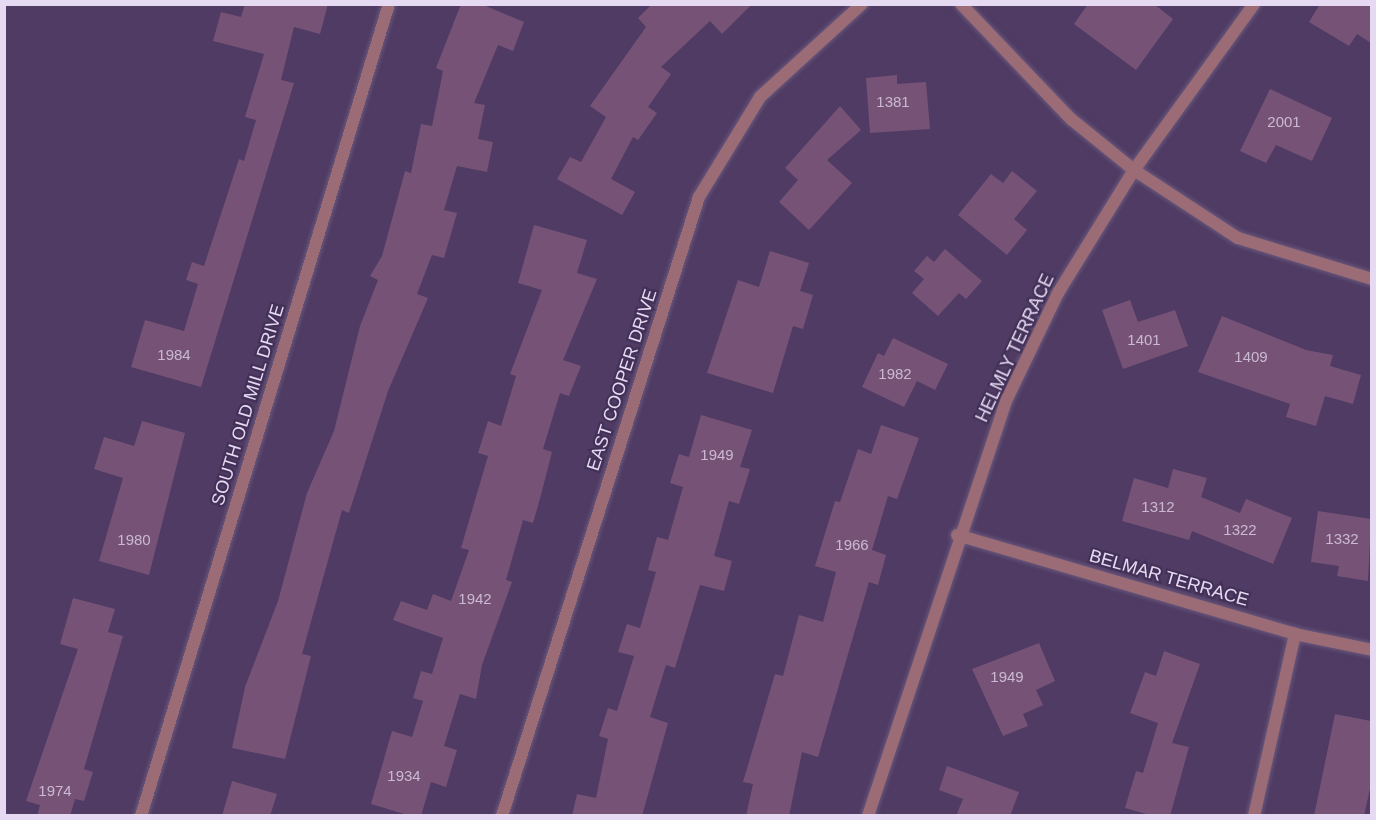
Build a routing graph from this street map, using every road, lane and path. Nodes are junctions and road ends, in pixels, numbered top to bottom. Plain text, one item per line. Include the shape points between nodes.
1 (389, 4) edge
2 (862, 4) edge
3 (961, 4) edge
4 (1254, 4) edge
5 (1134, 170) junction
6 (1371, 279) edge
7 (957, 535) junction
8 (1295, 634) junction
9 (1371, 650) edge
10 (141, 816) edge
11 (502, 816) edge
12 (868, 816) edge
13 (1254, 816) edge

1 - 10 street, SOUTH OLD MILL DRIVE
2 - 11 street, EAST COOPER DRIVE via 760,97 699,197
3 - 5 street via 1071,119
4 - 5 street, HELMLY TERRACE
5 - 6 street via 1238,238
5 - 7 street, HELMLY TERRACE via 1053,303 1007,399
7 - 8 street, BELMAR TERRACE
7 - 12 street, HELMLY TERRACE
8 - 9 street, BELMAR TERRACE
8 - 13 street

